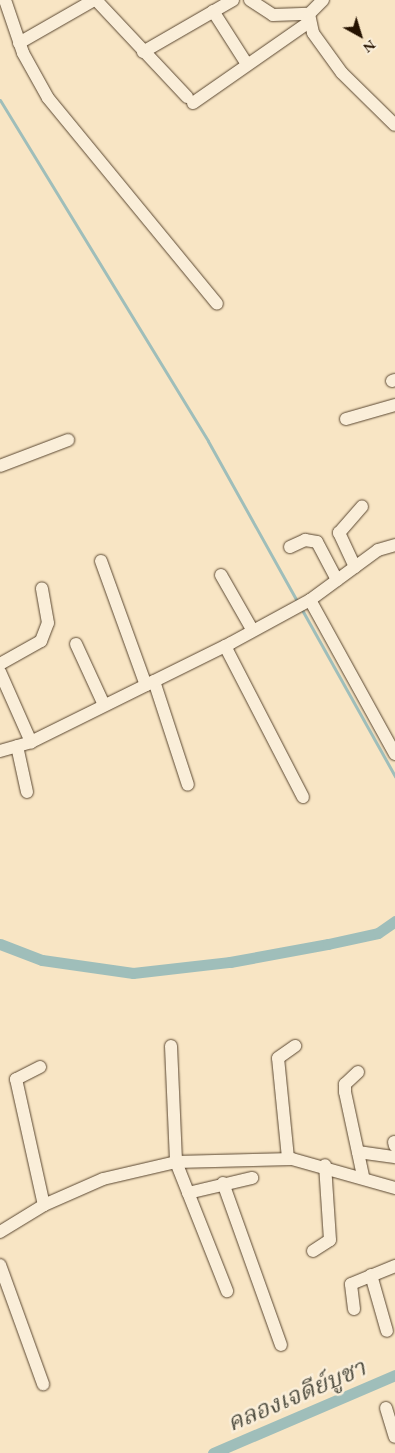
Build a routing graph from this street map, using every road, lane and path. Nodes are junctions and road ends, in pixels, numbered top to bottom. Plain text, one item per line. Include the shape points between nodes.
1 (5, 0) edge
2 (95, 0) edge
3 (233, 0) edge
4 (250, 0) edge
5 (323, 0) edge
6 (214, 11) junction
7 (310, 18) junction
8 (19, 43) junction
9 (143, 52) junction
10 (245, 60) dead end
11 (395, 126) edge
12 (217, 304) dead end
13 (395, 405) edge
14 (346, 419) dead end
15 (68, 440) dead end
16 (0, 466) edge
17 (362, 507) dead end
18 (395, 546) edge
19 (290, 547) dead end
20 (101, 561) dead end
21 (355, 567) junction
22 (221, 575) dead end
23 (337, 580) junction
24 (42, 589) dead end
25 (309, 601) junction
26 (253, 631) junction
27 (76, 644) dead end
28 (226, 646) junction
29 (0, 664) edge
30 (0, 672) edge
31 (150, 683) junction
32 (3, 685) edge
33 (104, 705) junction
34 (31, 742) junction
35 (17, 746) junction
36 (0, 752) edge
37 (395, 754) edge
38 (188, 785) dead end
39 (27, 792) dead end
40 (303, 798) dead end
41 (171, 1046) dead end
42 (295, 1046) dead end
43 (40, 1067) dead end
44 (358, 1072) dead end
45 (358, 1152) junction
46 (395, 1157) edge
47 (288, 1158) junction
48 (176, 1162) junction
49 (325, 1165) junction
50 (363, 1176) junction
51 (252, 1178) dead end
52 (223, 1184) junction
53 (395, 1188) edge
54 (188, 1193) junction
55 (44, 1205) junction
56 (0, 1232) edge
57 (313, 1251) dead end
58 (0, 1265) edge
59 (395, 1266) edge
60 (371, 1275) junction
61 (227, 1291) dead end
62 (354, 1309) dead end
63 (388, 1331) dead end
64 (281, 1345) dead end
65 (43, 1384) dead end
66 (386, 1408) dead end
67 (395, 1436) edge

1 - 8 street
2 - 8 street
2 - 9 street
3 - 6 street
4 - 7 street via 273,15
5 - 7 street
6 - 9 street
6 - 10 street
7 - 9 street via 190,100
7 - 11 street via 342,73
8 - 12 street via 48,98
13 - 14 street
15 - 16 street
17 - 21 street via 338,533
18 - 21 street via 378,550
19 - 23 street via 304,540 317,542
20 - 31 street
21 - 23 street
22 - 26 street
23 - 25 street
24 - 29 street via 48,623 41,641
25 - 26 street
25 - 37 street
26 - 28 street
27 - 33 street
28 - 31 street
28 - 40 street
30 - 32 street
31 - 33 street
31 - 38 street
32 - 34 street
33 - 34 street
34 - 35 street
35 - 36 street
35 - 39 street
41 - 48 street
42 - 47 street via 278,1058
43 - 55 street via 16,1079
44 - 45 street via 346,1084 345,1092
45 - 46 street
45 - 50 street
47 - 48 street
47 - 49 street
48 - 54 street
48 - 55 street via 103,1179
49 - 50 street
49 - 57 street via 330,1240
50 - 53 street
51 - 52 street
52 - 54 street
52 - 64 street
54 - 61 street
55 - 56 street
58 - 65 street
59 - 60 street
60 - 62 street via 351,1284
60 - 63 street
66 - 67 street

